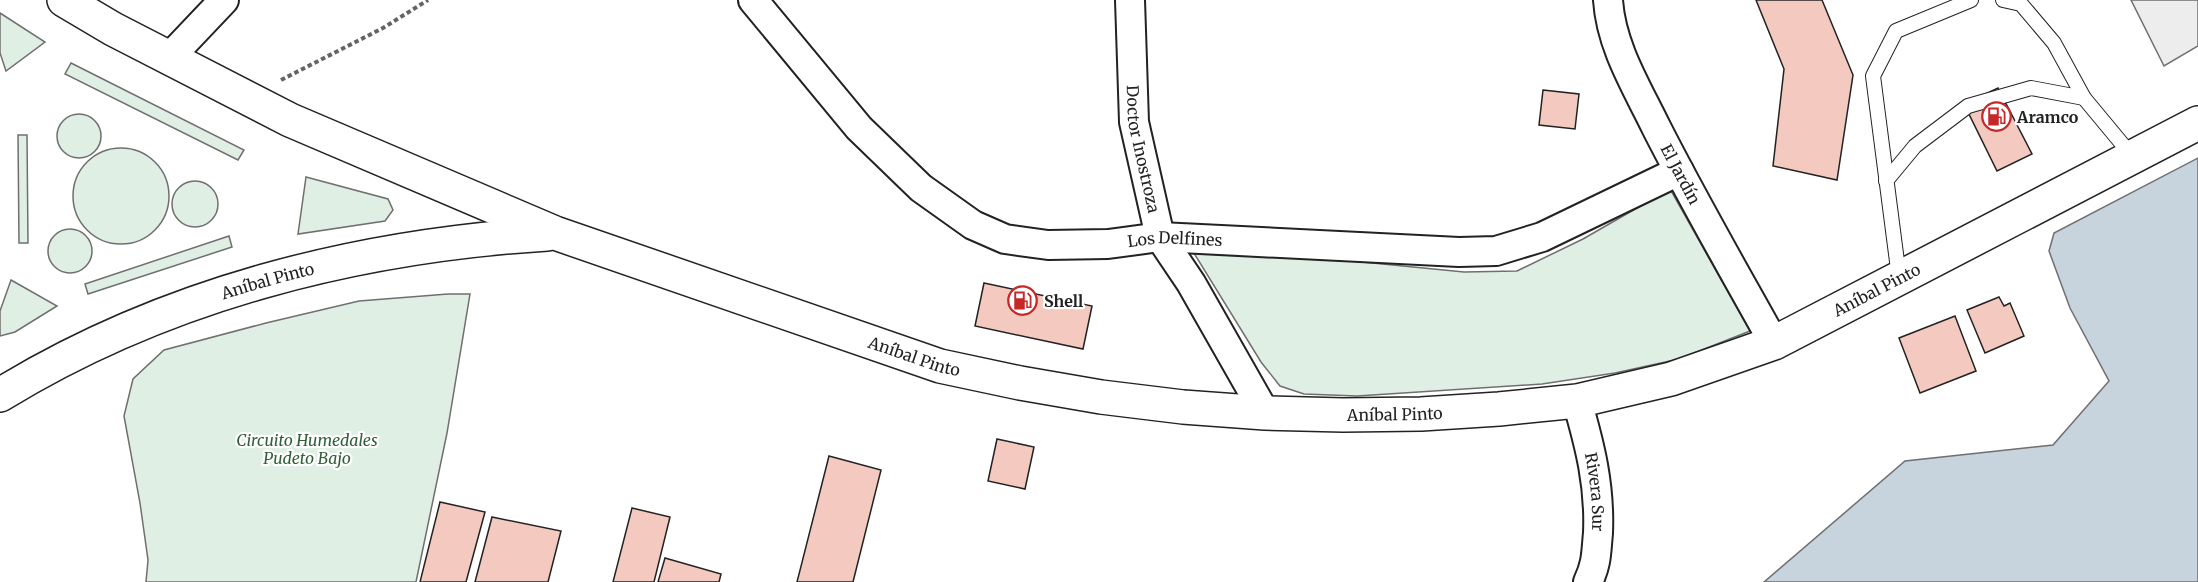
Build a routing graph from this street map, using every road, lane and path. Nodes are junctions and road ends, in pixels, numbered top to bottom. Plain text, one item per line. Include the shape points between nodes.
1 (64, 0) edge
2 (224, 0) edge
3 (428, 0) edge
4 (753, 0) edge
5 (1130, 0) edge
6 (1608, 0) edge
7 (1971, 0) edge
8 (2003, 0) edge
9 (169, 58) junction
10 (246, 98) junction
11 (2084, 98) junction
12 (2198, 123) edge
13 (2133, 157) junction
14 (1679, 171) junction
15 (1886, 181) junction
16 (555, 233) junction
17 (1160, 237) junction
18 (1899, 278) junction
19 (1774, 342) junction
20 (0, 395) edge
21 (1576, 401) junction
22 (1265, 413) junction
23 (1588, 582) edge

1 - 9 main road, Aníbal Pinto
2 - 9 street
3 - 10 path via 383,28
4 - 17 street, Los Delfines via 859,128 921,188 973,225 1005,239 1048,245 1108,244
5 - 17 street, Doctor Inostroza via 1134,122
6 - 14 street, El Jardín via 1619,53
7 - 15 lane via 1896,31 1873,76
8 - 11 lane via 2021,4 2054,43
9 - 10 main road, Aníbal Pinto
10 - 16 main road, Aníbal Pinto
11 - 13 lane
11 - 15 lane via 2031,88 1968,106 1915,146
12 - 13 main road, Aníbal Pinto
13 - 18 main road, Aníbal Pinto
14 - 17 street, Los Delfines via 1542,237 1496,251
14 - 19 street, El Jardín
15 - 18 lane
16 - 20 main road, Aníbal Pinto via 462,241 370,255 245,286 122,333
16 - 22 main road, Aníbal Pinto via 940,366 1101,397
17 - 22 street, Doctor Inostroza via 1191,283
18 - 19 main road, Aníbal Pinto
19 - 21 main road, Aníbal Pinto via 1671,380
21 - 22 main road, Aníbal Pinto via 1421,414
21 - 23 street, Rivera Sur via 1592,453 1599,506 1596,566

